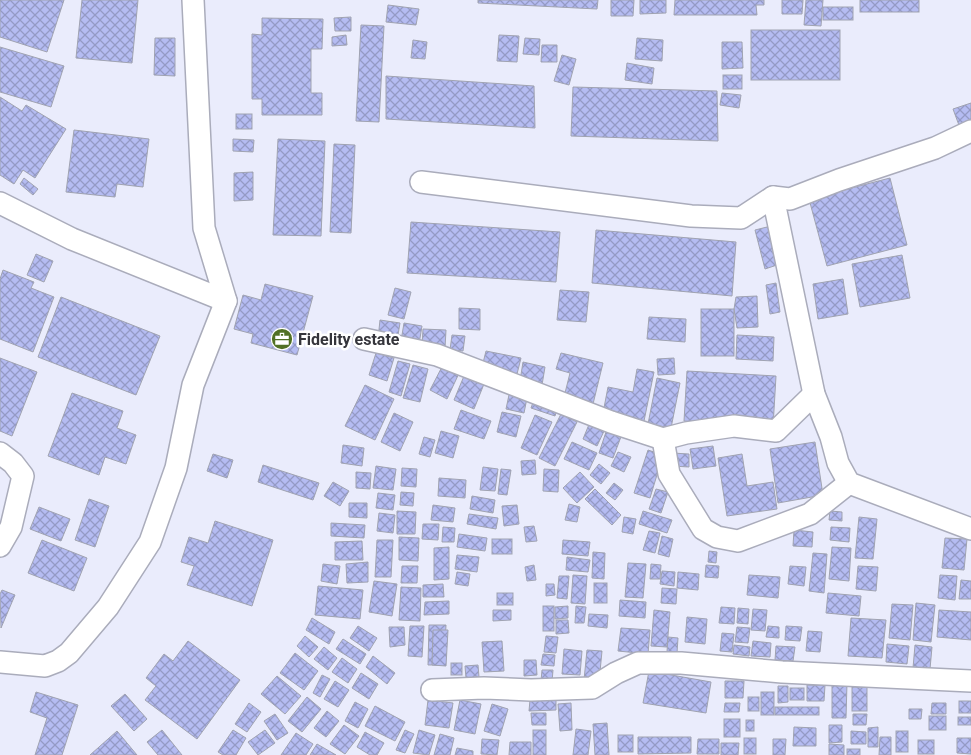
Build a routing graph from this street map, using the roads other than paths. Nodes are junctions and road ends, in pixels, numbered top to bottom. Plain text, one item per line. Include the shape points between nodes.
1 (193, 0) edge
2 (971, 131) edge
3 (421, 182) dead end
4 (772, 196) junction
5 (0, 203) edge
6 (226, 301) junction
7 (364, 339) dead end
8 (814, 394) junction
9 (663, 439) junction
10 (0, 453) edge
11 (849, 483) junction
12 (971, 529) edge
13 (0, 546) edge
14 (0, 662) edge
15 (971, 681) edge
16 (432, 690) dead end

1 - 6 street via 204,228
2 - 4 street via 935,148 790,199
3 - 4 street via 691,216 741,218
4 - 8 street
5 - 6 street via 72,239
6 - 14 street via 192,385 176,468 150,542 108,607 69,653 45,666
7 - 9 street via 437,355
8 - 9 street via 776,431 734,426
8 - 11 street via 838,463
9 - 11 street via 670,474 703,529 717,537 738,542 810,514
10 - 13 street via 22,476 11,527
11 - 12 street
15 - 16 street via 638,663 592,688

